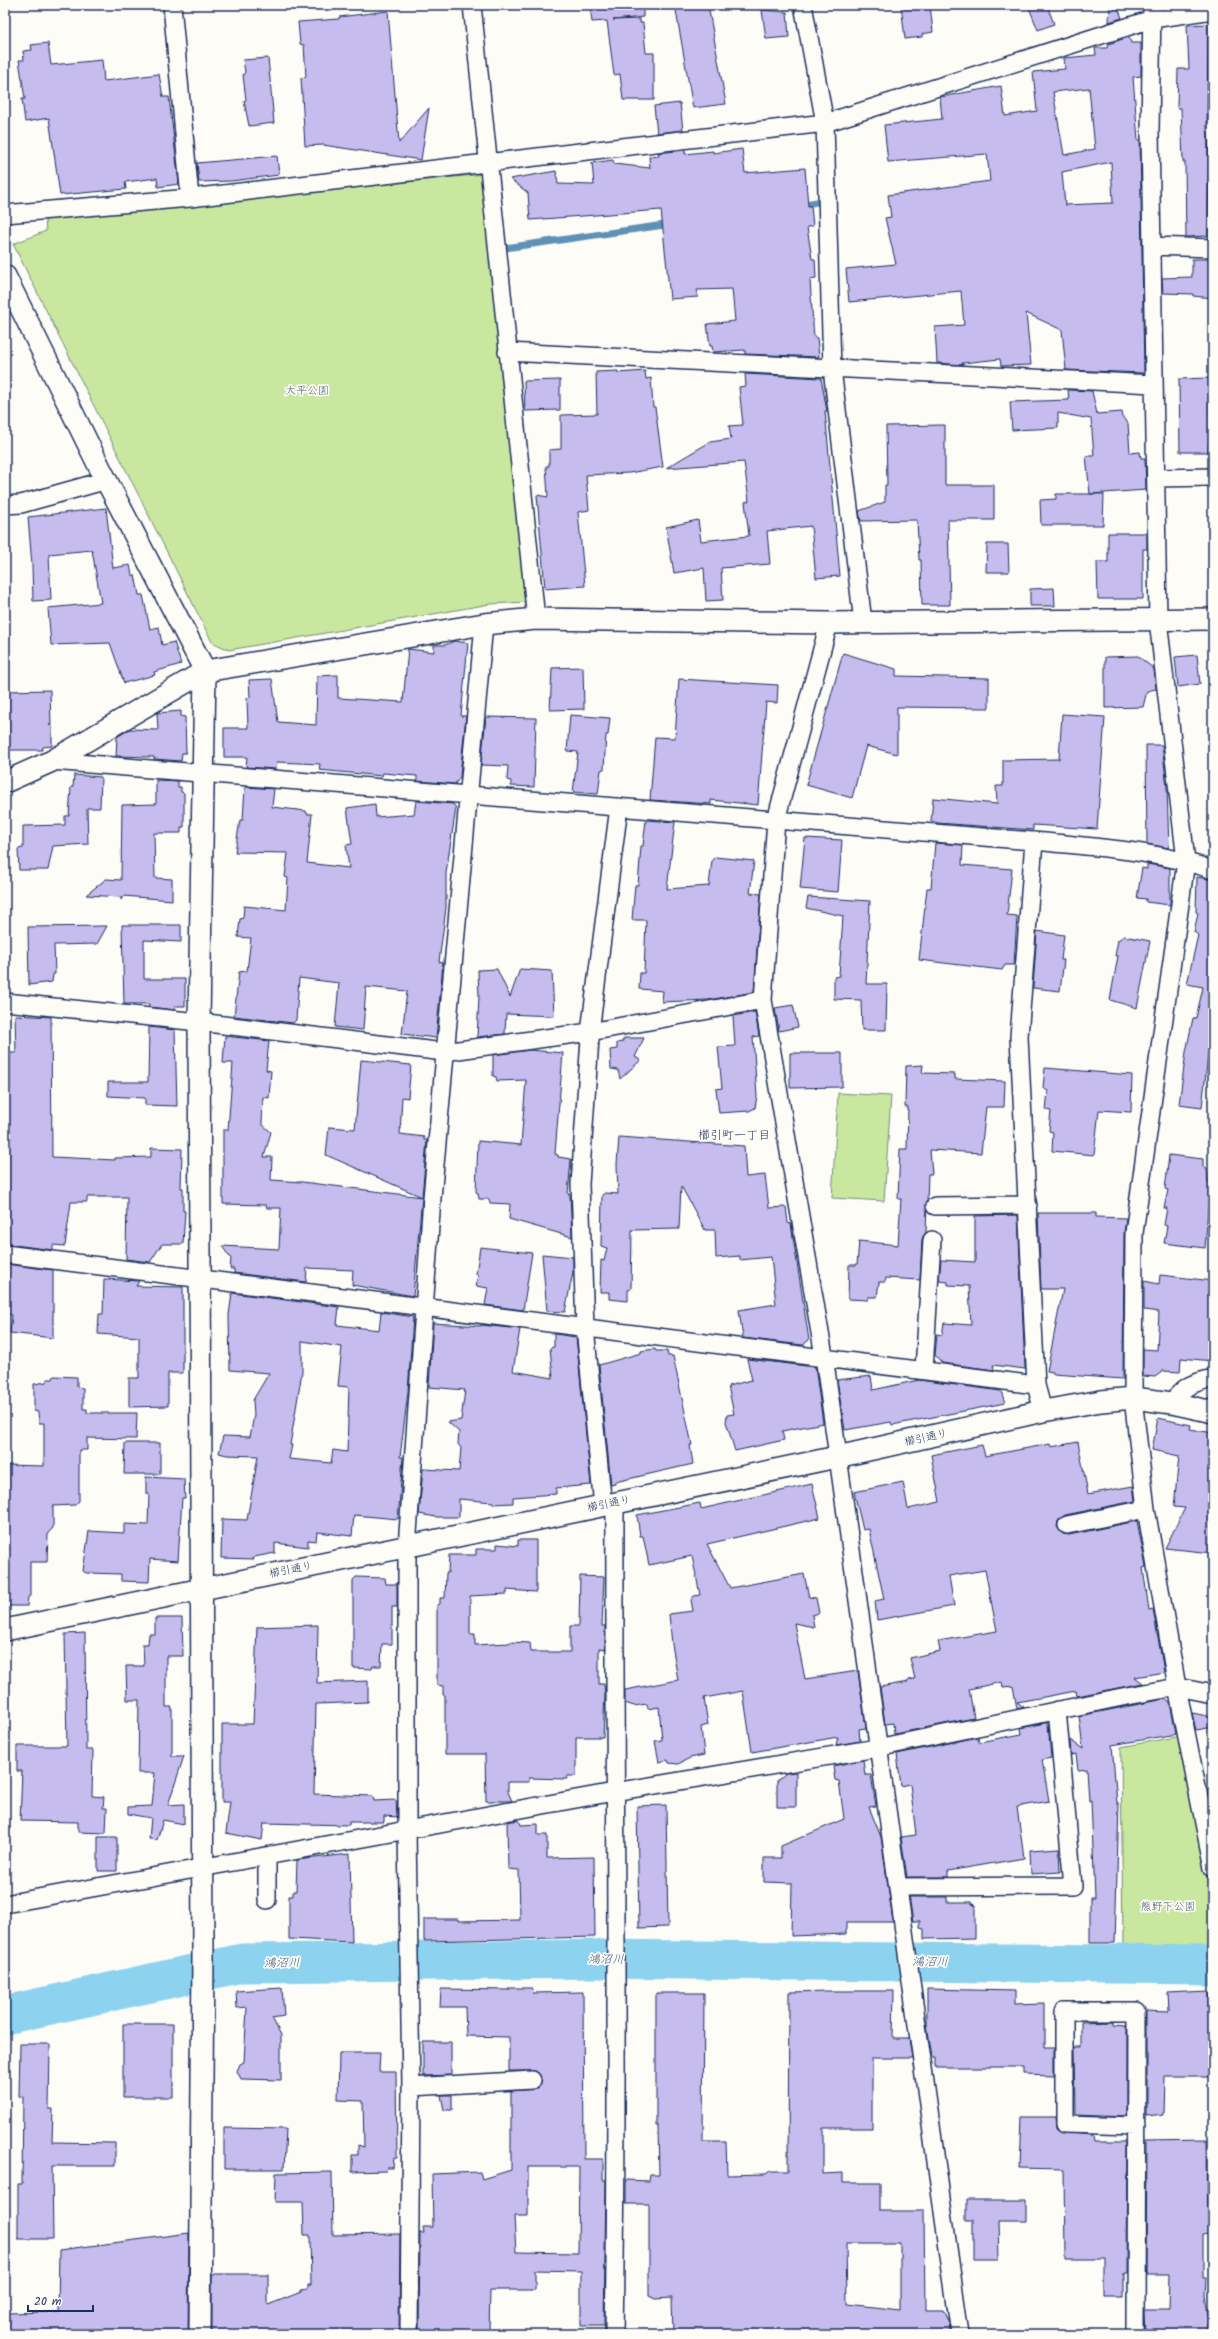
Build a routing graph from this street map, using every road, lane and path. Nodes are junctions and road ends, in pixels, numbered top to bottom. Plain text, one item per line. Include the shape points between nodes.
1 (172, 5) edge
2 (472, 5) edge
3 (803, 5) edge
4 (1213, 10) edge
5 (1152, 12) edge
6 (825, 123) junction
7 (488, 164) junction
8 (190, 198) junction
9 (5, 214) edge
10 (1152, 246) junction
11 (1213, 248) edge
12 (5, 276) edge
13 (507, 352) junction
14 (832, 369) junction
15 (1154, 384) junction
16 (1213, 477) edge
17 (1156, 478) junction
18 (107, 480) junction
19 (5, 505) edge
20 (536, 619) junction
21 (1213, 619) edge
22 (1158, 620) junction
23 (829, 622) junction
24 (863, 622) junction
25 (484, 624) junction
26 (205, 671) junction
27 (52, 761) junction
28 (203, 774) junction
29 (5, 782) edge
30 (468, 795) junction
31 (619, 807) junction
32 (776, 820) junction
33 (1034, 841) junction
34 (1186, 861) junction
35 (1213, 870) edge
36 (764, 1000) junction
37 (5, 1002) edge
38 (199, 1022) junction
39 (590, 1032) junction
40 (444, 1052) junction
41 (1028, 1205) junction
42 (935, 1206) dead end
43 (932, 1240) dead end
44 (5, 1254) edge
45 (201, 1278) junction
46 (424, 1307) junction
47 (585, 1328) junction
48 (824, 1356) junction
49 (924, 1370) junction
50 (1213, 1378) edge
51 (1036, 1385) junction
52 (1133, 1398) junction
53 (1172, 1403) junction
54 (1044, 1411) junction
55 (1213, 1412) edge
56 (837, 1457) junction
57 (609, 1504) junction
58 (1146, 1509) junction
59 (1067, 1525) dead end
60 (407, 1547) junction
61 (201, 1588) junction
62 (5, 1630) edge
63 (1177, 1687) junction
64 (1213, 1694) edge
65 (1056, 1710) junction
66 (877, 1748) junction
67 (614, 1792) junction
68 (407, 1831) junction
69 (1211, 1852) edge
70 (267, 1856) junction
71 (202, 1868) junction
72 (1213, 1868) edge
73 (898, 1887) junction
74 (267, 1900) dead end
75 (5, 1904) edge
76 (532, 2080) dead end
77 (411, 2087) junction
78 (1137, 2126) junction
79 (200, 2334) edge
80 (408, 2334) edge
81 (614, 2334) edge
82 (960, 2334) edge
83 (1136, 2334) edge

1 - 8 street
2 - 7 street
3 - 6 street
4 - 5 street
5 - 6 street
5 - 10 street
6 - 7 street
6 - 14 street
7 - 8 street
7 - 13 street
8 - 9 street
10 - 11 street
10 - 15 street
12 - 18 street
13 - 14 street
13 - 20 street
14 - 15 street
14 - 24 street
15 - 17 street
16 - 17 street
17 - 22 street
18 - 19 street via 21,504
18 - 26 street
20 - 23 street
20 - 25 street
21 - 22 street
22 - 24 street
22 - 34 street
23 - 24 street
23 - 32 street
25 - 26 street
25 - 30 street
26 - 27 street
26 - 28 street
27 - 28 street
27 - 29 street
28 - 30 street
28 - 38 street
30 - 31 street
30 - 40 street
31 - 32 street
31 - 39 street
32 - 33 street
32 - 36 street
33 - 34 street via 1138,852
33 - 41 street via 1019,1037
34 - 35 street
34 - 52 street via 1134,1233
36 - 39 street
36 - 48 street
37 - 38 street
38 - 40 street
38 - 45 street
39 - 40 street
39 - 47 street via 580,1184
40 - 46 street
41 - 42 street
41 - 51 street
43 - 49 street
44 - 45 street
45 - 46 street
45 - 61 street
46 - 47 street
46 - 60 street
47 - 48 street
47 - 57 street
48 - 49 street
48 - 56 street
49 - 51 street
50 - 53 street via 1180,1390
51 - 54 street
52 - 53 street, 櫛引通り
52 - 54 street, 櫛引通り
52 - 58 street
53 - 55 street, 櫛引通り
54 - 56 street, 櫛引通り
56 - 57 street, 櫛引通り
56 - 66 street
57 - 60 street, 櫛引通り
57 - 67 street
58 - 59 street
58 - 63 street
60 - 61 street, 櫛引通り
60 - 68 street
61 - 62 street, 櫛引通り
61 - 71 street
63 - 64 street
63 - 65 street
63 - 69 street
65 - 66 street
65 - 73 street via 1074,1886
66 - 67 street
66 - 73 street
67 - 68 street
67 - 81 street via 617,2160
68 - 70 street
68 - 77 street
69 - 72 street
70 - 71 street
70 - 74 street
71 - 75 street
71 - 79 street
73 - 82 street
76 - 77 street
77 - 80 street
78 - 78 street via 1137,2011 1064,2011 1064,2124
78 - 83 street

